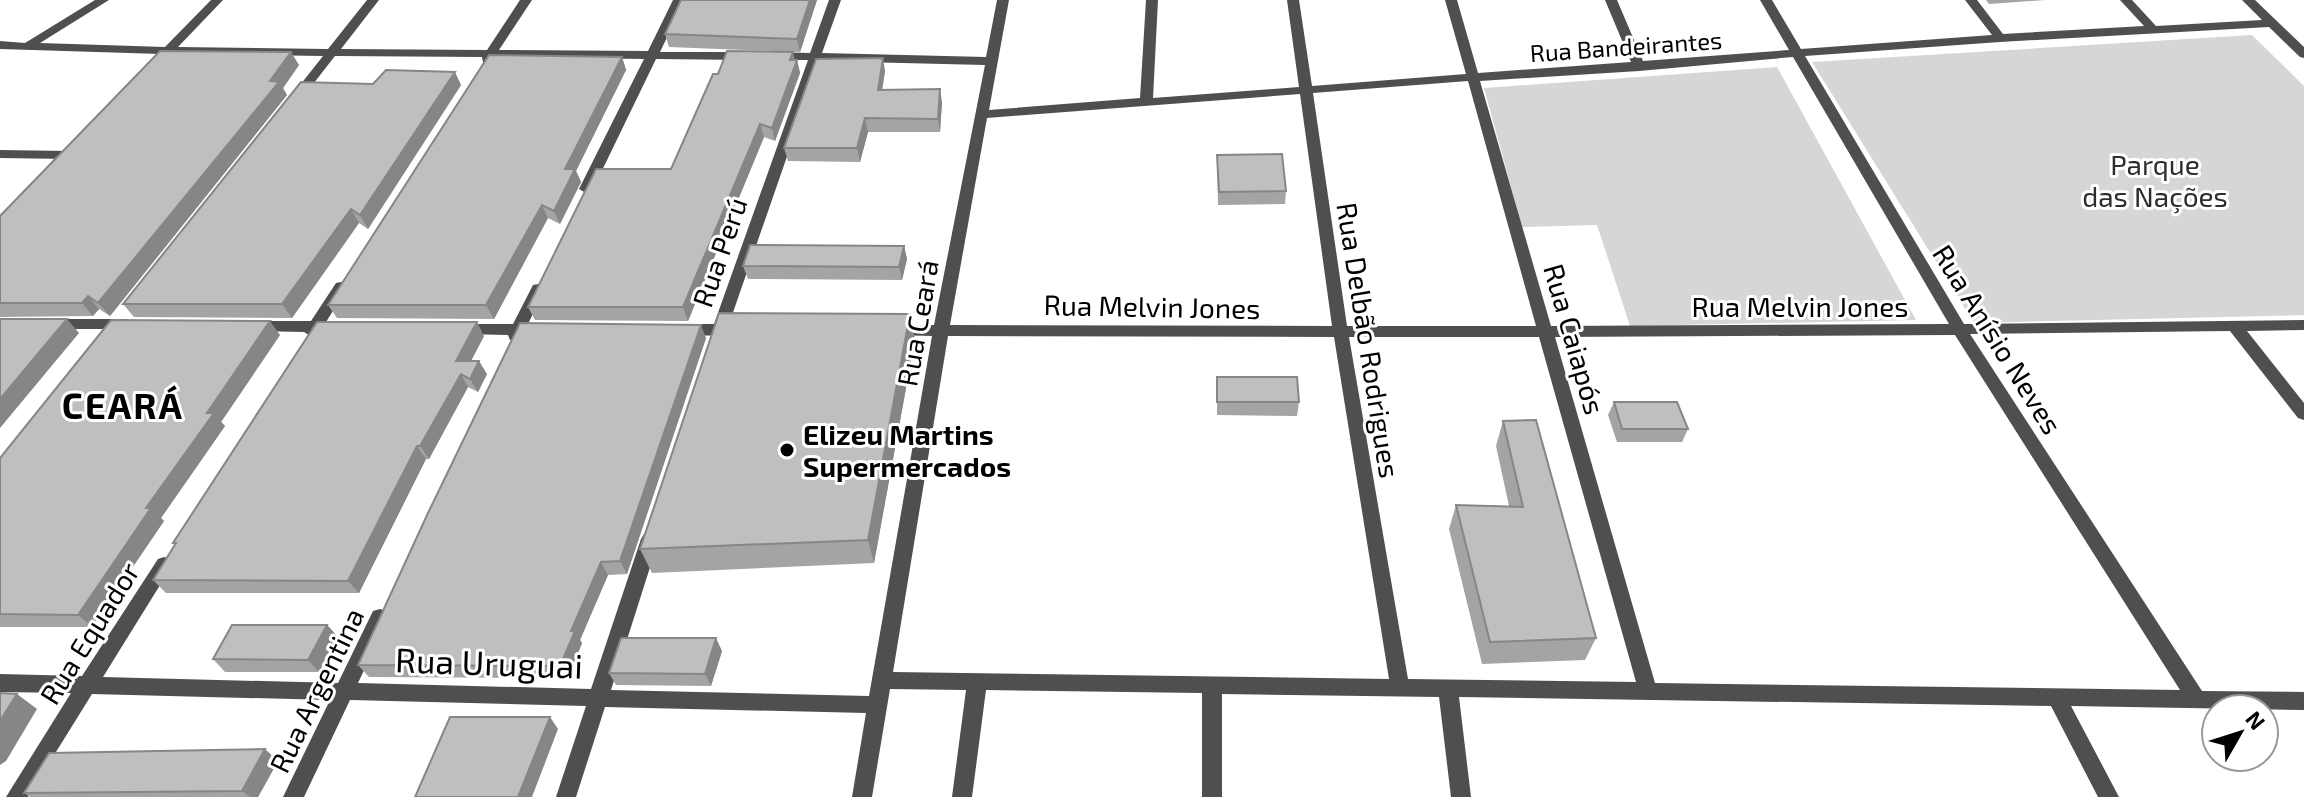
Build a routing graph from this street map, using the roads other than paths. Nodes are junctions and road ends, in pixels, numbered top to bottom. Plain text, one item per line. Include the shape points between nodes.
1 (103, 0) edge
2 (217, 0) edge
3 (373, 0) edge
4 (526, 0) edge
5 (679, 0) edge
6 (835, 0) edge
7 (1003, 0) edge
8 (1152, 0) edge
9 (1293, 0) edge
10 (1451, 0) edge
11 (1611, 0) edge
12 (1766, 0) edge
13 (1971, 0) edge
14 (2126, 0) edge
15 (2248, 0) edge
16 (2272, 23) junction
17 (2152, 28) junction
18 (2000, 38) junction
19 (0, 45) edge
20 (25, 47) junction
21 (170, 49) junction
22 (332, 53) junction
23 (491, 53) junction
24 (2304, 54) edge
25 (651, 55) junction
26 (1797, 56) junction
27 (815, 57) junction
28 (990, 61) junction
29 (1639, 67) junction
30 (150, 70) edge
31 (474, 79) edge
32 (1471, 80) junction
33 (1304, 91) junction
34 (1146, 101) junction
35 (983, 114) junction
36 (282, 115) edge
37 (80, 144) edge
38 (0, 154) edge
39 (70, 155) junction
40 (60, 165) edge
41 (578, 206) edge
42 (348, 275) edge
43 (544, 275) edge
44 (28, 324) edge
45 (144, 325) edge
46 (2304, 325) edge
47 (237, 326) edge
48 (2234, 326) junction
49 (346, 328) edge
50 (440, 329) edge
51 (673, 329) edge
52 (751, 329) edge
53 (517, 330) junction
54 (548, 330) edge
55 (878, 330) edge
56 (941, 330) junction
57 (1961, 332) junction
58 (1547, 333) junction
59 (311, 334) junction
60 (1341, 334) junction
61 (717, 336) junction
62 (504, 359) edge
63 (2304, 414) edge
64 (658, 516) edge
65 (171, 552) edge
66 (387, 603) edge
67 (884, 680) junction
68 (977, 682) junction
69 (0, 683) edge
70 (87, 685) junction
71 (1212, 686) junction
72 (1400, 688) junction
73 (346, 689) junction
74 (1448, 689) junction
75 (1648, 692) junction
76 (599, 697) junction
77 (2056, 697) junction
78 (2196, 699) junction
79 (2304, 701) edge
80 (879, 705) junction
81 (16, 797) edge
82 (293, 797) edge
83 (566, 797) edge
84 (862, 797) edge
85 (962, 797) edge
86 (1212, 797) edge
87 (1461, 797) edge
88 (2109, 797) edge

1 - 20 street
2 - 21 street
3 - 22 street
4 - 23 street
5 - 25 street
6 - 27 street, Rua Perú
7 - 28 street, Rua Ceará
8 - 34 street
9 - 33 street, Rua Delbão Rodrigues
10 - 32 street, Rua Caiapós
11 - 29 street
12 - 26 street, Rua Anísio Neves
13 - 18 street
14 - 17 street
15 - 16 street
16 - 17 street, Rua Bandeirantes
16 - 24 street
17 - 18 street, Rua Bandeirantes
18 - 26 street, Rua Bandeirantes
19 - 20 street
20 - 21 street
21 - 22 street
21 - 30 street
22 - 23 street
22 - 36 street
23 - 25 street
23 - 31 street
25 - 27 street
25 - 41 street
26 - 29 street, Rua Bandeirantes
26 - 57 street, Rua Anísio Neves
27 - 28 street
27 - 61 street, Rua Perú
28 - 35 street, Rua Ceará
29 - 32 street, Rua Bandeirantes
32 - 33 street, Rua Bandeirantes
32 - 58 street, Rua Caiapós
33 - 34 street, Rua Bandeirantes
33 - 60 street, Rua Delbão Rodrigues
34 - 35 street, Rua Bandeirantes
35 - 56 street, Rua Ceará
37 - 39 street
38 - 39 lane
39 - 40 street
42 - 59 street
43 - 53 street
44 - 45 street
46 - 48 street, Rua Melvin Jones
47 - 59 street
48 - 57 street, Rua Melvin Jones
48 - 63 street
49 - 59 street
50 - 53 street
51 - 61 street
52 - 61 street
53 - 54 street
53 - 62 street
55 - 56 street, Rua Melvin Jones
56 - 60 street, Rua Melvin Jones
56 - 67 street, Rua Ceará
57 - 58 street, Rua Melvin Jones
57 - 78 street, Rua Anísio Neves
58 - 60 street, Rua Melvin Jones
58 - 75 street, Rua Caiapós
60 - 72 street, Rua Delbão Rodrigues
64 - 76 street
65 - 70 street, Rua Equador
66 - 73 street, Rua Argentina
67 - 68 street
67 - 80 street, Rua Ceará
68 - 71 street
68 - 85 street
69 - 70 street, Rua Uruguai
70 - 73 street, Rua Uruguai
70 - 81 street, Rua Equador
71 - 72 street
71 - 86 street
72 - 74 street
73 - 76 street, Rua Uruguai
73 - 82 street, Rua Argentina
74 - 75 street
74 - 87 street
75 - 77 street
76 - 80 street, Rua Uruguai
76 - 83 street
77 - 78 street
77 - 88 street
78 - 79 street
80 - 84 street, Rua Ceará

